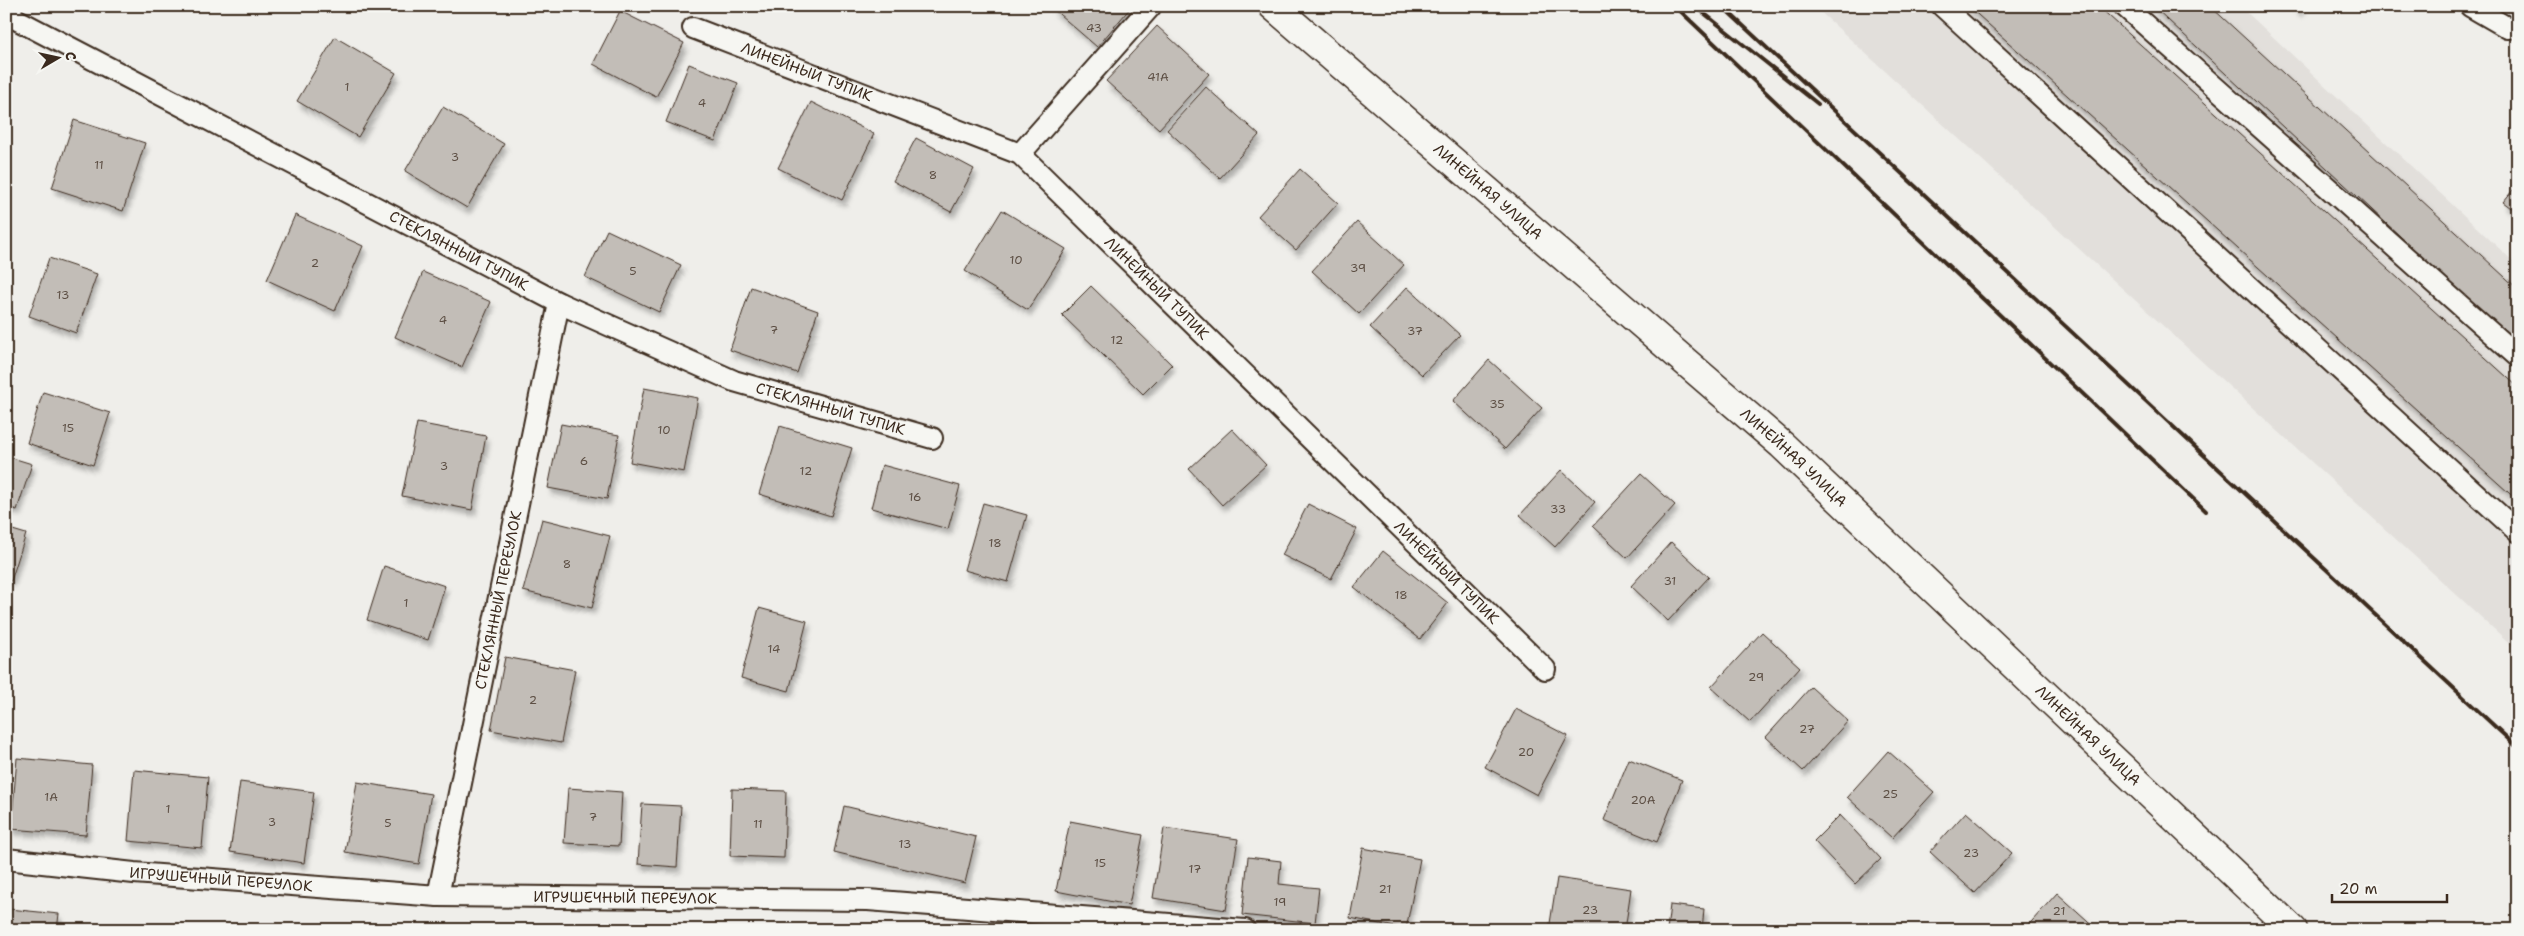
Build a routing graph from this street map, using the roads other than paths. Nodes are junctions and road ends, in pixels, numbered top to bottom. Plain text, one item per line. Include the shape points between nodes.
1 (8, 6) edge
2 (1151, 6) edge
3 (1273, 6) edge
4 (1942, 6) edge
5 (2124, 6) edge
6 (2470, 6) edge
7 (6, 14) edge
8 (2518, 27) edge
9 (693, 28) dead end
10 (1020, 154) junction
11 (558, 303) junction
12 (2518, 357) edge
13 (932, 438) dead end
14 (2518, 532) edge
15 (1545, 669) dead end
16 (6, 858) edge
17 (438, 896) junction
18 (1245, 930) edge
19 (2293, 930) edge

1 - 7 street
2 - 10 lane
3 - 19 street, ЛИНЕЙНАЯ УЛИЦА via 1782,445
4 - 14 lane
5 - 12 lane
6 - 8 lane via 2508,28
7 - 11 lane, СТЕКЛЯННЫЙ ТУПИК
9 - 10 lane, ЛИНЕЙНЫЙ ТУПИК
10 - 15 lane, ЛИНЕЙНЫЙ ТУПИК
11 - 13 lane, СТЕКЛЯННЫЙ ТУПИК via 734,381
11 - 17 lane, СТЕКЛЯННЫЙ ПЕРЕУЛОК
16 - 17 lane, ИГРУШЕЧНЫЙ ПЕРЕУЛОК via 134,874
17 - 18 lane, ИГРУШЕЧНЫЙ ПЕРЕУЛОК via 868,900

